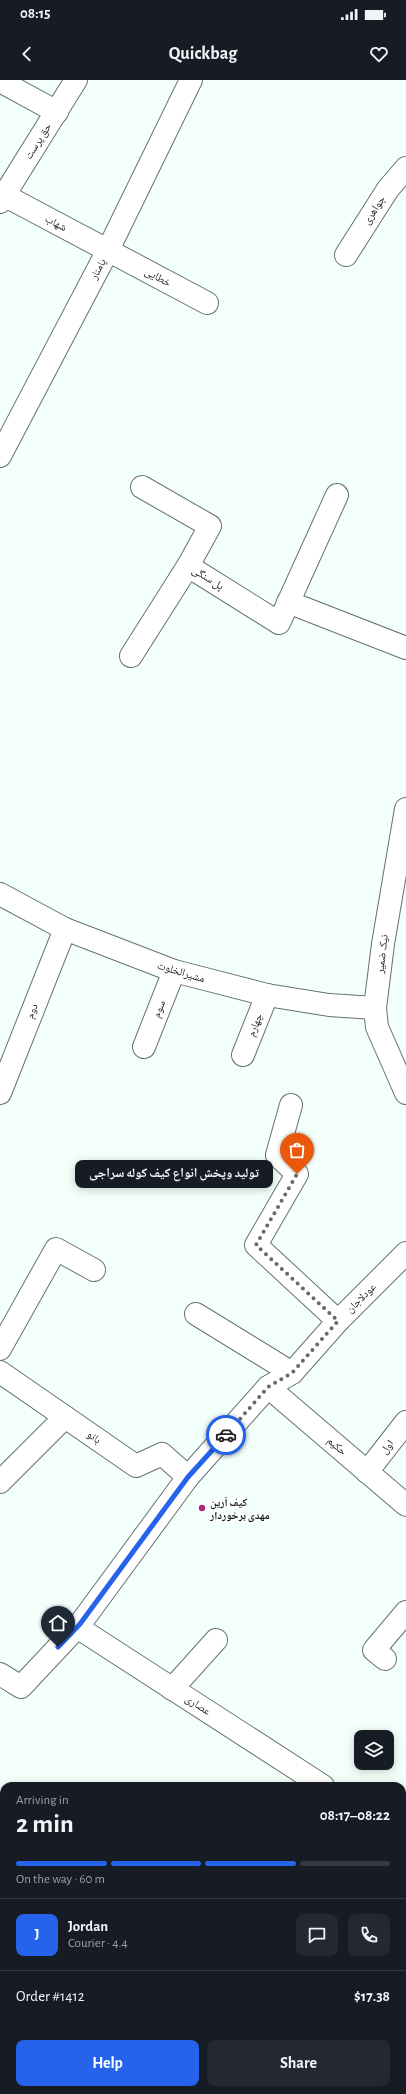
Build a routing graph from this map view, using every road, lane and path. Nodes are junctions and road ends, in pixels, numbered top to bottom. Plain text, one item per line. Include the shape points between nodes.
1 (76, 80) edge
2 (191, 80) edge
3 (0, 81) edge
4 (57, 112) junction
5 (406, 168) edge
6 (1, 197) edge
7 (108, 250) junction
8 (346, 255) dead end
9 (207, 303) dead end
10 (0, 456) edge
11 (142, 487) dead end
12 (337, 495) dead end
13 (188, 566) junction
14 (288, 602) junction
15 (406, 648) edge
16 (131, 656) dead end
17 (406, 810) edge
18 (402, 853) edge
19 (0, 894) edge
20 (65, 930) junction
21 (174, 971) junction
22 (268, 994) junction
23 (375, 1008) junction
24 (144, 1047) dead end
25 (243, 1055) dead end
26 (0, 1093) edge
27 (406, 1093) edge
28 (291, 1105) dead end
29 (406, 1253) edge
30 (94, 1270) dead end
31 (196, 1314) dead end
32 (338, 1321) junction
33 (0, 1349) edge
34 (0, 1372) edge
35 (292, 1373) junction
36 (268, 1387) junction
37 (65, 1417) junction
38 (406, 1422) edge
39 (367, 1472) junction
40 (188, 1477) junction
41 (0, 1482) edge
42 (406, 1505) edge
43 (406, 1612) edge
44 (77, 1627) junction
45 (216, 1640) dead end
46 (386, 1659) dead end
47 (0, 1674) edge
48 (172, 1689) junction
49 (314, 1782) edge

1 - 4 street, حق پرست
2 - 7 street, پامنار
3 - 4 street
4 - 6 street, حق پرست
5 - 8 street, جواهری via 388,189
6 - 7 street, شهاب
7 - 9 street, خطایی
7 - 10 street, پامنار
11 - 13 street via 210,526
12 - 14 street, پل سنگی
13 - 14 street, پل سنگی via 279,623
13 - 16 street, پل سنگی
14 - 15 street
17 - 18 street, نیک ضمیر
18 - 23 street, نیک ضمیر via 382,944
19 - 20 street, مشیرالخلوت
20 - 21 street, مشیرالخلوت
20 - 26 street, دوم
21 - 22 street, مشیرالخلوت
21 - 24 street, سوم
22 - 23 street, مشیرالخلوت via 329,1005
22 - 25 street, چهارم
23 - 27 street, نیک ضمیر via 377,1027
28 - 32 street via 277,1154 297,1174 256,1245
29 - 32 street, عودلاجان
30 - 33 street via 56,1249
31 - 35 street
32 - 35 street, عودلاجان
34 - 37 street, بانو
35 - 36 street, عودلاجان
36 - 39 street, حکیم
36 - 40 street, عودلاجان
37 - 40 street, بانو via 136,1466 162,1454
37 - 41 street
38 - 39 street, اول
39 - 42 street, حکیم
40 - 44 street, عودلاجان
43 - 46 street via 374,1650
44 - 47 street, عودلاجان via 21,1687
44 - 48 street, عصاری
45 - 48 street
48 - 49 street, عصاری

